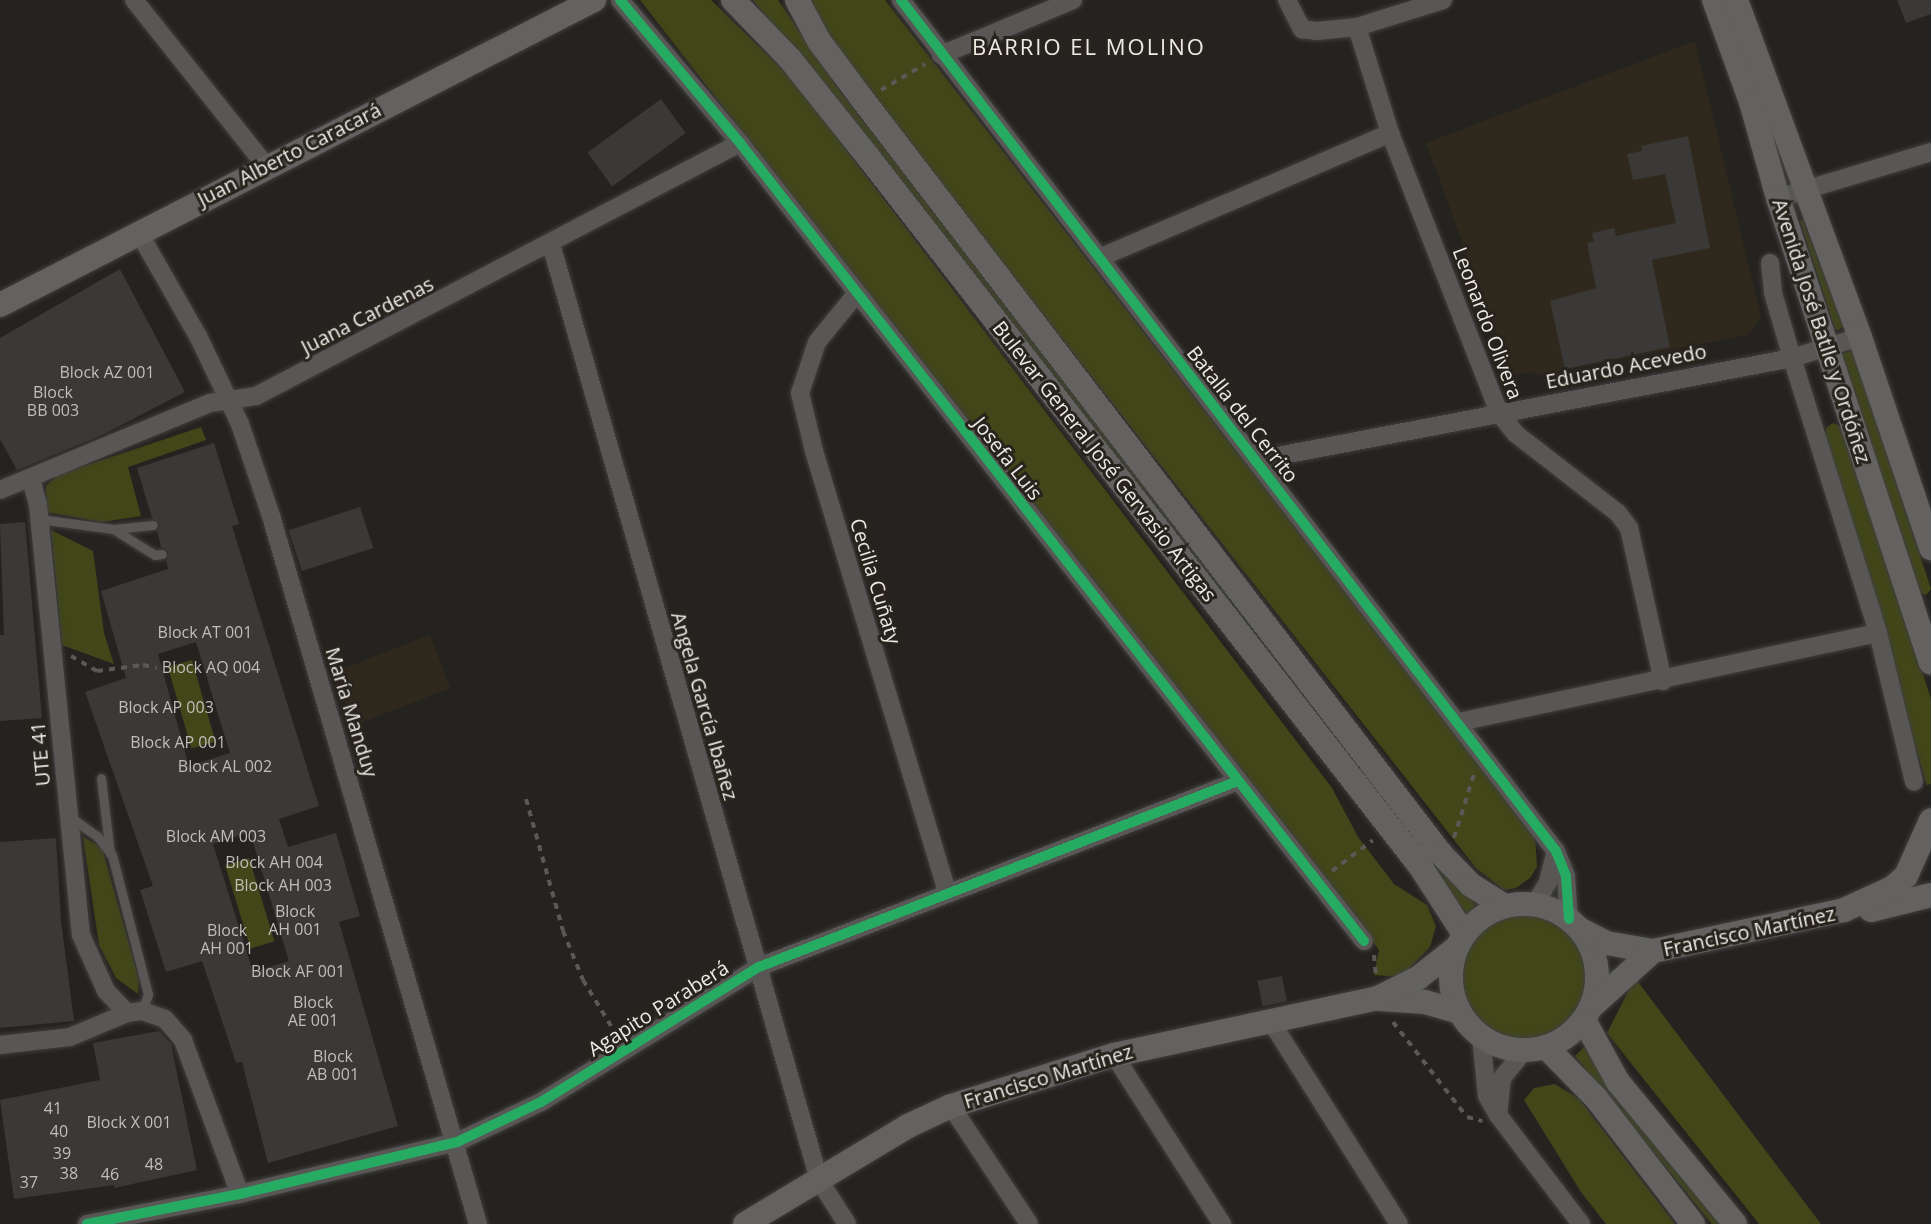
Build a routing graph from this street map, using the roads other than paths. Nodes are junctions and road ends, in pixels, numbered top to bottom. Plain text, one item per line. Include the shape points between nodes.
1 (134, 0) edge
2 (620, 0) edge
3 (733, 0) edge
4 (797, 0) edge
5 (901, 0) edge
6 (1073, 0) edge
7 (1287, 0) edge
8 (1443, 0) edge
9 (1714, 0) edge
10 (1736, 0) edge
11 (587, 2) edge
12 (1395, 8) edge
13 (1357, 27) junction
14 (941, 55) junction
15 (1390, 133) junction
16 (740, 143) junction
17 (1931, 152) edge
18 (266, 166) junction
19 (1806, 190) junction
20 (1778, 198) junction
21 (138, 231) junction
22 (551, 244) junction
23 (1099, 258) junction
24 (1770, 263) dead end
25 (857, 293) junction
26 (0, 305) edge
27 (1860, 337) junction
28 (1827, 349) junction
29 (1792, 358) junction
30 (230, 400) junction
31 (1499, 413) junction
32 (1257, 460) junction
33 (31, 479) junction
34 (0, 490) edge
35 (39, 519) junction
36 (153, 525) dead end
37 (113, 529) junction
38 (1931, 548) edge
39 (162, 554) dead end
40 (1923, 613) edge
41 (1878, 633) junction
42 (1931, 662) edge
43 (1663, 681) junction
44 (1459, 722) junction
45 (101, 778) dead end
46 (1238, 781) junction
47 (1914, 782) dead end
48 (69, 816) junction
49 (1931, 819) edge
50 (1931, 833) edge
51 (1556, 851) junction
52 (110, 853) junction
53 (947, 892) junction
54 (1931, 895) edge
55 (1535, 904) junction
56 (1505, 906) junction
57 (1844, 910) junction
58 (1575, 924) junction
59 (1364, 941) road end
60 (1460, 941) junction
61 (1653, 951) junction
62 (759, 967) junction
63 (1378, 998) junction
64 (134, 1012) junction
65 (1459, 1012) junction
66 (1588, 1013) junction
67 (1270, 1020) junction
68 (1481, 1037) junction
69 (0, 1045) edge
70 (1535, 1049) junction
71 (1114, 1055) junction
72 (951, 1106) junction
73 (1502, 1121) junction
74 (457, 1142) junction
75 (819, 1180) junction
76 (240, 1194) junction
77 (87, 1224) edge
78 (478, 1224) edge
79 (745, 1224) edge
80 (847, 1224) edge
81 (1029, 1224) edge
82 (1222, 1224) edge
83 (1399, 1224) edge
84 (1581, 1224) edge
85 (1693, 1224) edge
86 (1735, 1224) edge

1 - 18 street
2 - 16 street, Josefa Luis
3 - 60 main road, Bulevar General José Gervasio Artigas via 790,59 1390,828
4 - 56 main road, Bulevar General José Gervasio Artigas via 819,41 863,100 1448,862 1471,885
5 - 14 street, Batalla del Cerrito
6 - 14 street
7 - 13 street via 1302,29
8 - 12 street
9 - 20 main road, Avenida José Batlle y Ordóñez
10 - 19 main road, Avenida José Batlle y Ordóñez
11 - 18 main road, Juan Alberto Caracará
12 - 13 street
13 - 15 street, Leonardo Olivera
14 - 23 street, Batalla del Cerrito
15 - 23 street
15 - 31 street, Leonardo Olivera
16 - 22 street, Juana Cardenas
16 - 25 street, Josefa Luis
17 - 19 street
18 - 21 main road, Juan Alberto Caracará
19 - 20 street
19 - 27 main road, Avenida José Batlle y Ordóñez
20 - 28 main road, Avenida José Batlle y Ordóñez
21 - 26 main road, Juan Alberto Caracará
21 - 30 street, María Manduy
22 - 30 street, Juana Cardenas via 256,396
22 - 62 street, Angela García Ibañez
23 - 32 street, Batalla del Cerrito
24 - 29 street
25 - 46 street, Josefa Luis
25 - 53 street, Cecilia Cuñaty via 817,342 800,393
27 - 28 street, Eduardo Acevedo
27 - 38 main road, Avenida José Batlle y Ordóñez
28 - 29 street, Eduardo Acevedo
28 - 40 main road, Avenida José Batlle y Ordóñez
29 - 31 street, Eduardo Acevedo
29 - 41 street
30 - 33 street, Juana Cardenas via 210,403
30 - 74 street, María Manduy via 271,516
31 - 32 street, Eduardo Acevedo
31 - 43 street, Leonardo Olivera via 1516,434 1618,513 1629,528
32 - 44 street, Batalla del Cerrito
33 - 34 street, Juana Cardenas
33 - 35 street, UTE 41
35 - 37 lane
35 - 48 street, UTE 41
36 - 37 lane
37 - 39 lane via 155,555
40 - 42 main road, Avenida José Batlle y Ordóñez
41 - 43 street
41 - 47 street
43 - 44 street
44 - 51 street, Batalla del Cerrito
45 - 52 lane
46 - 53 street, Agapito Paraberá
46 - 59 street, Josefa Luis
48 - 52 lane
48 - 64 street, UTE 41 via 81,935 106,991
49 - 50 main road
49 - 57 main road, Francisco Martínez via 1906,876
51 - 55 street
51 - 58 street
52 - 64 lane via 148,994
53 - 62 street, Agapito Paraberá
54 - 57 main road, Francisco Martínez via 1865,912
55 - 56 main road
55 - 58 main road
56 - 60 main road via 1482,917
57 - 61 main road, Francisco Martínez
58 - 61 main road, Francisco Martínez via 1606,943
58 - 66 main road via 1590,943 1598,974
60 - 63 main road, Francisco Martínez via 1418,978
60 - 65 main road via 1450,980
61 - 66 main road, Francisco Martínez
62 - 74 street, Agapito Paraberá via 541,1102
62 - 75 street, Angela García Ibañez
63 - 65 main road, Francisco Martínez via 1425,1002
63 - 67 main road, Francisco Martínez
64 - 69 street via 70,1037
64 - 76 street via 165,1019 183,1040
65 - 68 main road
66 - 70 main road via 1573,1032
66 - 86 main road via 1618,1082
67 - 71 main road, Francisco Martínez
67 - 83 street
68 - 70 main road via 1502,1047
68 - 73 street via 1487,1096
70 - 73 street via 1502,1078
70 - 85 main road via 1596,1098
71 - 72 main road, Francisco Martínez
71 - 82 street
72 - 75 main road, Francisco Martínez
72 - 81 street
73 - 84 street
74 - 76 street, Agapito Paraberá
74 - 78 street, María Manduy
75 - 79 main road, Francisco Martínez
75 - 80 street, Angela García Ibañez
76 - 77 street, Agapito Paraberá

